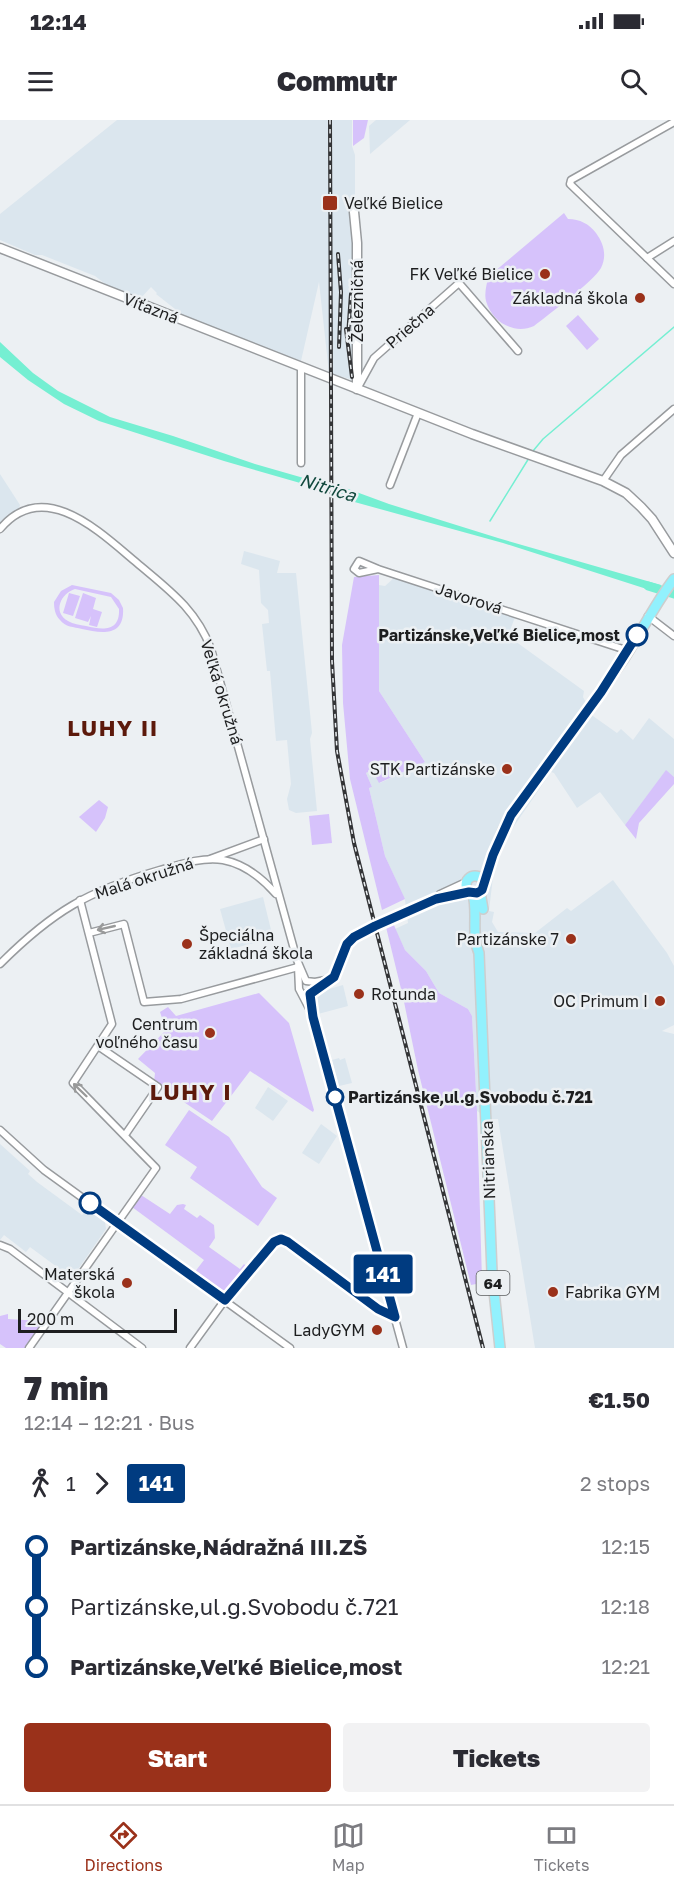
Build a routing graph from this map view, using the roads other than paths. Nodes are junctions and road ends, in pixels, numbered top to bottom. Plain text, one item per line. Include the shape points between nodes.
1 (674, 122) edge
2 (354, 212) dead end
3 (674, 241) edge
4 (0, 248) edge
5 (647, 258) junction
6 (674, 284) edge
7 (518, 351) dead end
8 (301, 367) junction
9 (357, 389) junction
10 (674, 409) edge
11 (418, 413) junction
12 (301, 463) dead end
13 (603, 482) junction
14 (390, 485) dead end
15 (0, 529) edge
16 (674, 553) edge
17 (378, 569) dead end
18 (674, 580) edge
19 (648, 616) junction
20 (674, 636) edge
21 (629, 651) junction
22 (264, 839) junction
23 (209, 859) junction
24 (480, 879) junction
25 (472, 890) junction
26 (278, 897) junction
27 (80, 900) junction
28 (89, 933) junction
29 (297, 963) junction
30 (0, 964) edge
31 (333, 977) junction
32 (305, 982) junction
33 (309, 993) junction
34 (98, 1046) junction
35 (0, 1130) edge
36 (124, 1135) junction
37 (118, 1222) junction
38 (0, 1245) edge
39 (68, 1293) junction
40 (225, 1300) junction
41 (395, 1317) junction
42 (29, 1348) edge
43 (142, 1348) edge
44 (190, 1348) edge
45 (290, 1348) edge
46 (403, 1348) edge
47 (500, 1348) edge

1 - 5 street via 570,184
2 - 9 main road, Železničná
3 - 5 street
4 - 8 main road, Víťazná
5 - 6 street
7 - 9 street, Priečna via 459,283 374,358
8 - 9 main road, Víťazná
8 - 12 street
9 - 11 main road, Víťazná
10 - 13 street via 621,454
11 - 13 main road, Víťazná
11 - 14 street
13 - 16 main road, Víťazná via 626,493 647,513
15 - 22 street, Veľká okružná via 33,509 69,512 120,548 188,608 211,649
17 - 21 street, Javorová
18 - 19 main road, 64
19 - 20 street
19 - 21 main road, 64
21 - 24 main road, 64 via 511,815
22 - 23 street, Malá okružná
22 - 26 street, Veľká okružná
23 - 26 street, Malá okružná via 244,867
23 - 27 street, Malá okružná via 139,876
24 - 25 main road, 64 via 483,887
24 - 25 main road via 471,877
25 - 31 street via 436,899 354,937
25 - 47 main road, Nitrianska / 64 via 483,906 479,953 492,1272
26 - 29 street, Veľká okružná
27 - 28 street, Malá okružná
27 - 30 street, Malá okružná via 42,925
29 -> 28 street via 181,999 144,1002 124,924
28 - 34 street, Malá okružná via 112,1021
29 - 32 street, Veľká okružná
31 - 32 street
31 - 33 street
32 - 33 street
32 - 33 street via 300,991
33 - 41 street
36 -> 34 street, Malá okružná via 73,1083
34 - 36 street via 158,1087
35 - 37 street via 44,1170
36 - 37 street via 156,1168
37 - 39 street
37 - 40 street
38 - 39 street
39 - 42 street
39 - 43 street
40 - 41 street via 274,1242 281,1239
40 - 44 street
40 - 45 street
41 - 46 street

